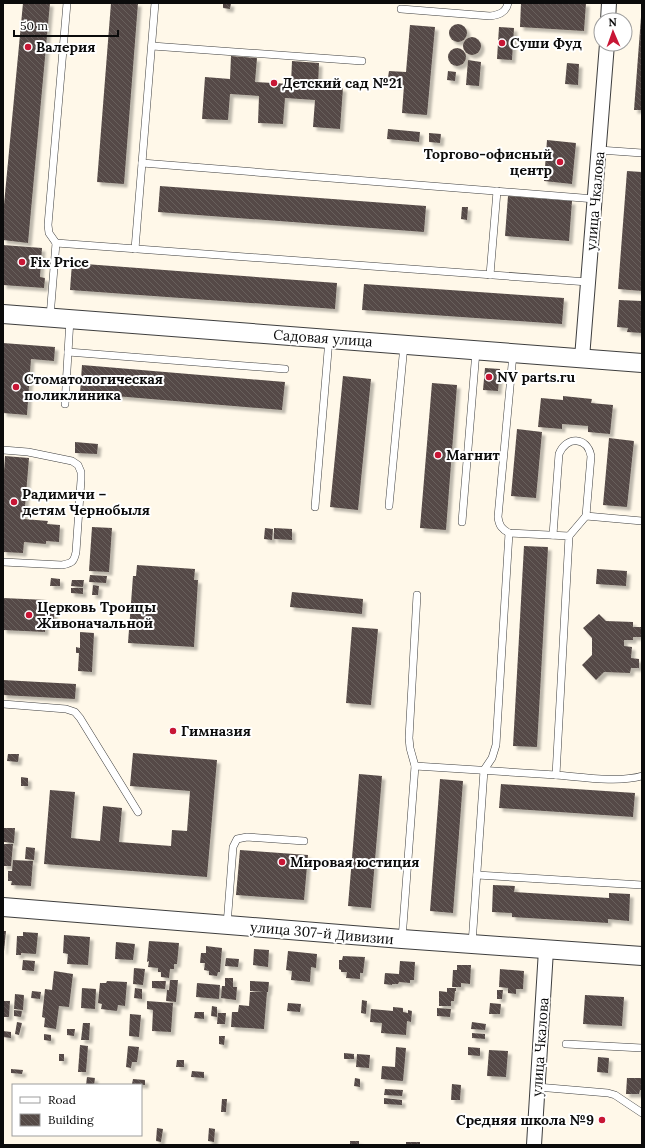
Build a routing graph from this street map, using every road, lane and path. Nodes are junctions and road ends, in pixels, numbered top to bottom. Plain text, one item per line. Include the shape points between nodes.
1 (67, 3) edge
2 (155, 3) edge
3 (508, 3) edge
4 (401, 9) dead end
5 (152, 46) junction
6 (606, 52) edge
7 (362, 60) dead end
8 (599, 150) junction
9 (642, 153) edge
10 (142, 163) junction
11 (497, 191) junction
12 (595, 198) junction
13 (56, 243) junction
14 (136, 248) junction
15 (490, 275) junction
16 (588, 282) junction
17 (3, 314) edge
18 (50, 317) junction
19 (70, 319) junction
20 (329, 338) junction
21 (404, 344) junction
22 (476, 350) junction
23 (68, 352) junction
24 (513, 352) junction
25 (582, 358) junction
26 (642, 363) edge
27 (285, 369) dead end
28 (65, 404) dead end
29 (3, 450) edge
30 (389, 506) dead end
31 (315, 507) dead end
32 (586, 516) junction
33 (642, 521) edge
34 (462, 522) dead end
35 (509, 533) junction
36 (553, 536) junction
37 (568, 536) junction
38 (3, 562) edge
39 (417, 595) dead end
40 (3, 704) edge
41 (415, 766) junction
42 (484, 770) junction
43 (556, 775) junction
44 (642, 776) edge
45 (138, 812) dead end
46 (304, 841) dead end
47 (477, 875) junction
48 (642, 885) edge
49 (3, 906) edge
50 (227, 925) junction
51 (402, 939) junction
52 (472, 944) junction
53 (546, 950) junction
54 (642, 956) edge
55 (566, 1044) dead end
56 (642, 1048) edge
57 (537, 1087) junction
58 (642, 1113) edge
59 (534, 1145) edge

1 - 13 lane via 48,225 49,233
2 - 5 lane
3 - 4 lane via 503,12 490,16
5 - 7 lane
5 - 10 lane
6 - 8 street, улица Чкалова
8 - 9 lane
8 - 12 street, улица Чкалова
10 - 11 lane
10 - 14 lane
11 - 12 lane
11 - 15 lane
12 - 16 street, улица Чкалова
13 - 14 lane
13 - 18 lane
14 - 15 lane
15 - 16 lane
16 - 25 street, улица Чкалова
17 - 18 street, Садовая улица
18 - 19 street, Садовая улица
19 - 20 street, Садовая улица
19 - 23 lane
20 - 21 street, Садовая улица
20 - 31 lane
21 - 22 street, Садовая улица
21 - 30 lane
22 - 24 street, Садовая улица
22 - 34 lane
23 - 27 lane
23 - 28 lane
24 - 25 street, Садовая улица
24 - 35 lane via 498,517 503,530
25 - 26 street, Садовая улица
29 - 38 lane via 72,461 81,472 81,480 75,559 62,565
32 - 33 lane
32 - 36 lane via 591,456 587,446 582,442 570,441 561,448 559,454
32 - 37 lane
35 - 36 lane
35 - 42 lane via 496,745 492,758
36 - 37 lane
37 - 43 lane
39 - 41 lane via 409,738
40 - 45 lane via 66,709 74,712
41 - 42 lane
41 - 51 lane
42 - 43 lane
42 - 47 lane
43 - 44 lane via 619,779
46 - 50 lane via 247,837 237,839 233,847
47 - 48 lane
47 - 52 lane
49 - 50 street, улица 307-й Дивизии
50 - 51 street, улица 307-й Дивизии
51 - 52 street, улица 307-й Дивизии
52 - 53 street, улица 307-й Дивизии
53 - 54 street, улица 307-й Дивизии
53 - 57 street, улица Чкалова
55 - 56 lane
57 - 58 lane via 608,1092
57 - 59 street, улица Чкалова

